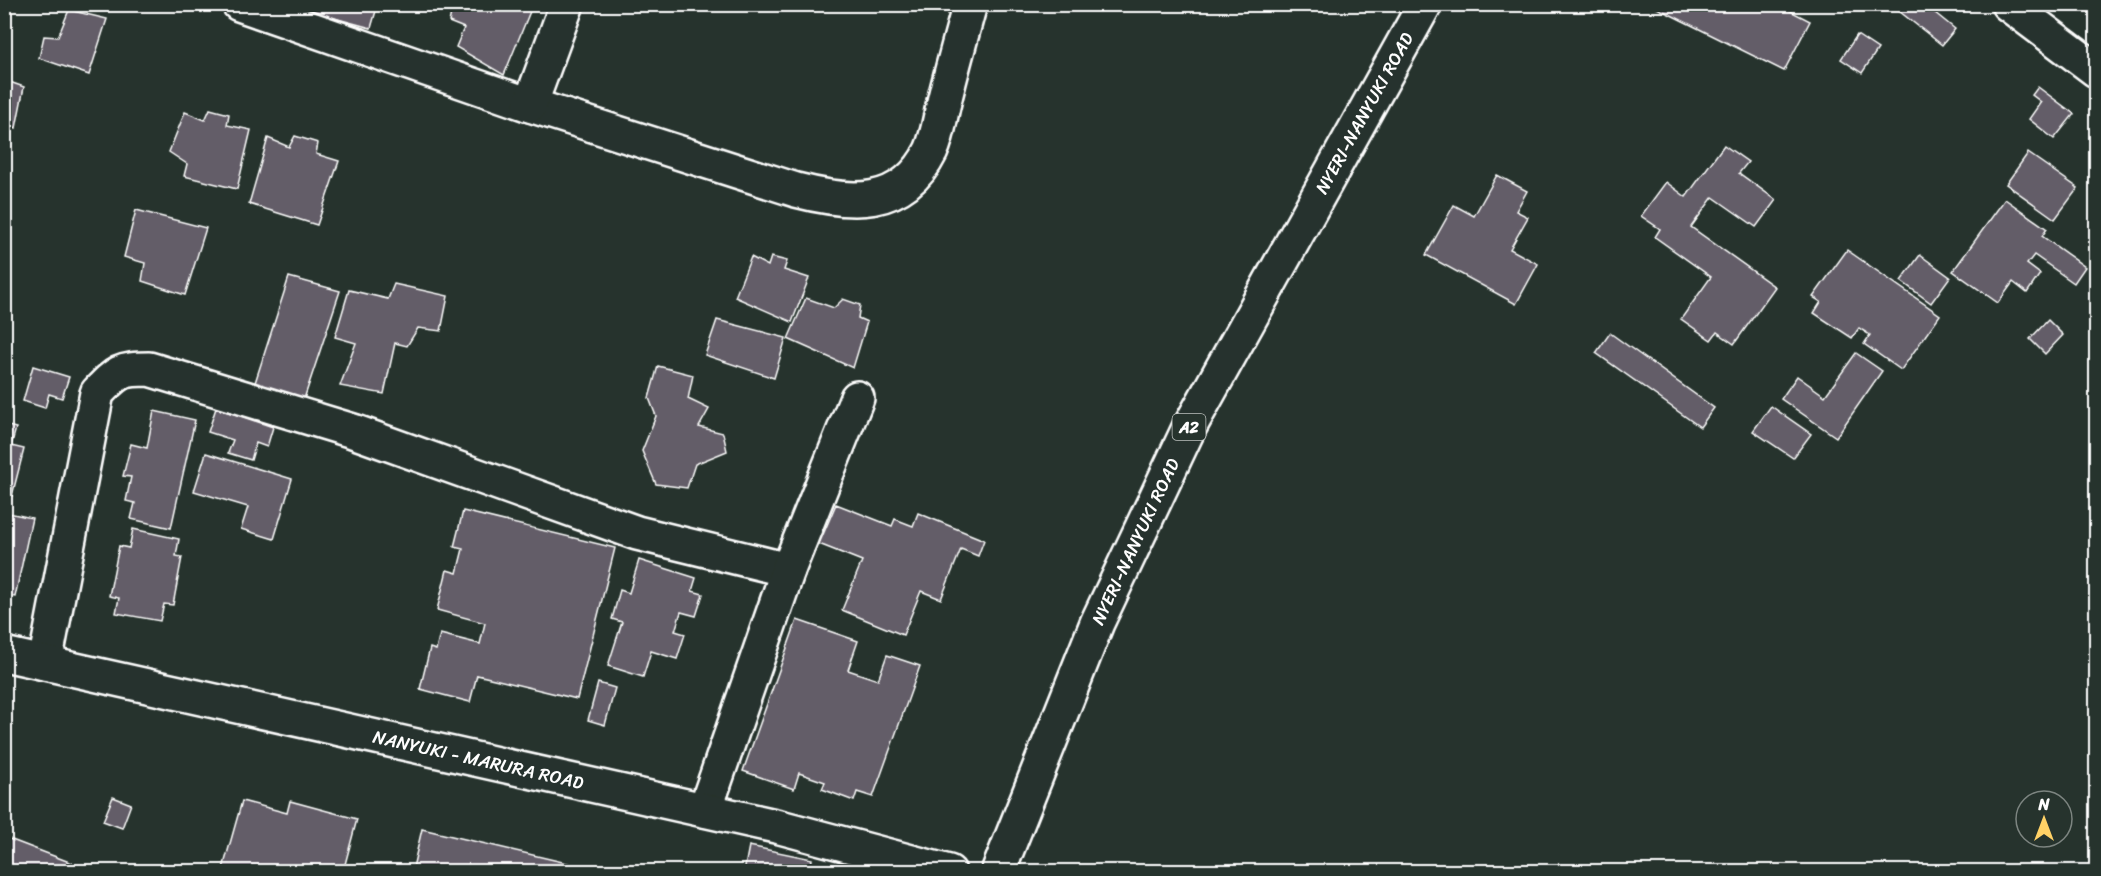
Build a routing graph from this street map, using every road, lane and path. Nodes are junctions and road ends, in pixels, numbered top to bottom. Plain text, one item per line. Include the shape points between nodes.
1 (239, 4) edge
2 (567, 4) edge
3 (970, 4) edge
4 (1425, 4) edge
5 (2008, 4) edge
6 (2097, 69) edge
7 (530, 105) junction
8 (857, 398) dead end
9 (788, 570) junction
10 (4, 654) edge
11 (45, 663) junction
12 (705, 810) junction
13 (949, 872) edge
14 (998, 872) edge

1 - 7 main road
2 - 7 main road
3 - 7 main road via 931,150 912,180 885,195 855,200 829,198
4 - 14 main road, NYERI-NANYUKI ROAD / A2 via 1189,428 1097,623
5 - 6 main road
8 - 9 main road
9 - 11 main road via 637,533 352,431 149,369 127,369 112,376 97,393
9 - 12 main road
10 - 11 main road, NANYUKI - MARURA ROAD
11 - 12 main road, NANYUKI - MARURA ROAD
12 - 13 main road, NANYUKI - MARURA ROAD

